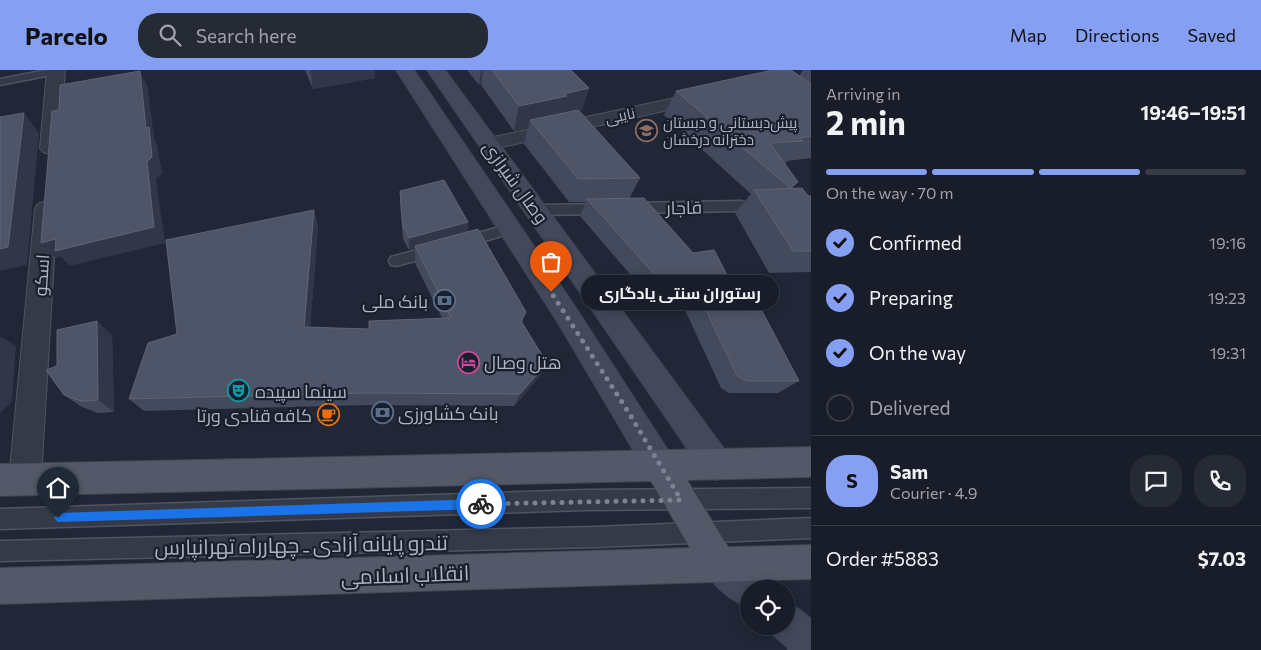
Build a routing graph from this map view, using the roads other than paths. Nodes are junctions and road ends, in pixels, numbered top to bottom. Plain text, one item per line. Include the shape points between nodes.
1 (405, 70) edge
2 (436, 70) edge
3 (56, 71) edge
4 (0, 82) edge
5 (725, 92) edge
6 (488, 144) junction
7 (741, 206) dead end
8 (537, 210) junction
9 (510, 229) junction
10 (396, 261) dead end
11 (671, 399) junction
12 (621, 402) junction
13 (811, 462) edge
14 (717, 464) junction
15 (660, 466) junction
16 (13, 479) edge
17 (811, 498) edge
18 (681, 500) junction
19 (0, 519) edge
20 (811, 528) edge
21 (699, 532) junction
22 (0, 551) edge
23 (811, 562) edge
24 (719, 565) junction
25 (740, 582) edge
26 (0, 586) edge
27 (795, 629) edge
28 (806, 650) edge

1 - 9 main road, وصال شیرازی
2 - 6 main road, وصال شیرازی
3 - 4 lane
3 - 16 street, اسکو via 48,179
5 - 6 street, نایبی
6 - 8 main road, وصال شیرازی
7 - 8 lane, قاجار
8 - 11 main road, وصال شیرازی
9 - 10 lane
9 - 12 main road, وصال شیرازی
11 - 12 main road
11 - 14 main road, وصال شیرازی
12 - 15 main road, وصال شیرازی
13 - 14 main road
14 - 15 main road
15 - 16 main road
15 - 18 main road
17 - 18 lane
18 - 19 lane via 585,500
18 - 21 main road
20 - 21 lane, تندرو پایانه آزادی ـ چهارراه تهرانپارس
21 - 22 lane, تندرو پایانه آزادی ـ چهارراه تهرانپارس
21 - 24 main road
23 - 24 main road, انقلاب اسلامی
24 - 25 main road
24 - 26 main road, انقلاب اسلامی
27 - 28 main road via 803,636

